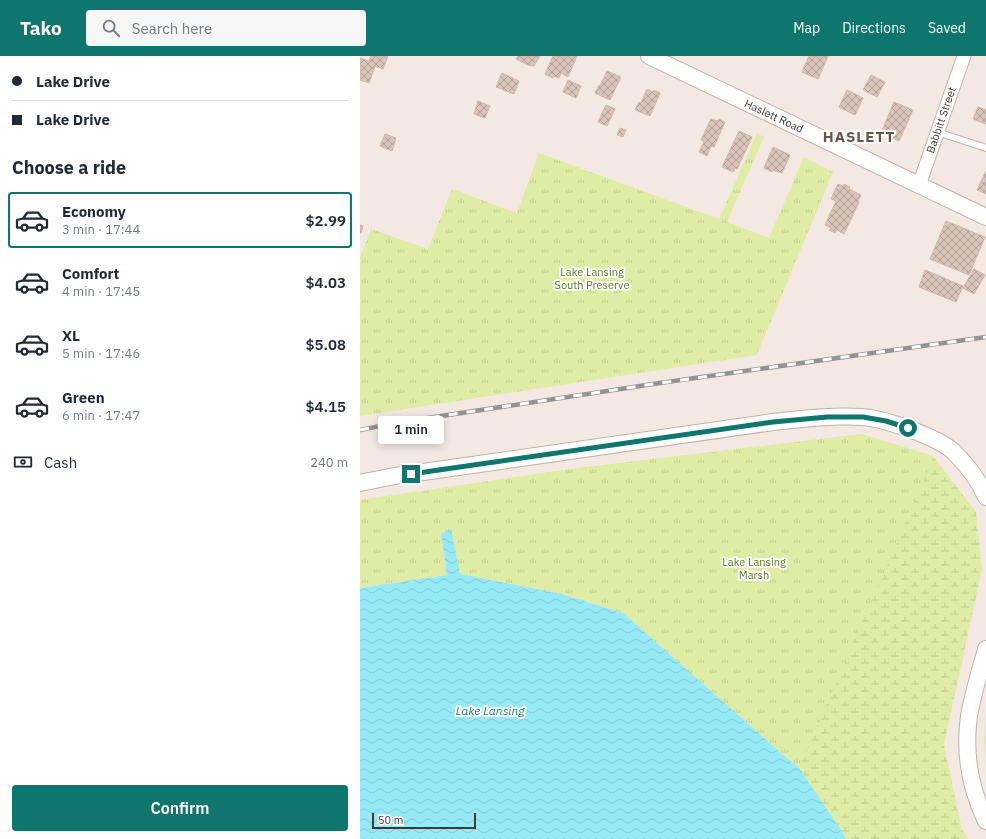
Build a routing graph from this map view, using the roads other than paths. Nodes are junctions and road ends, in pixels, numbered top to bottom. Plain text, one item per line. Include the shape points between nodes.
1 (649, 56) edge
2 (964, 56) edge
3 (937, 132) junction
4 (986, 148) edge
5 (919, 185) junction
6 (986, 217) edge
7 (360, 483) edge
8 (986, 496) edge
9 (986, 650) edge
10 (986, 821) edge

1 - 5 street, Haslett Road
2 - 3 street, Babbitt Street
3 - 4 lane
3 - 5 street, Babbitt Street
5 - 6 street, Haslett Road
7 - 8 street via 773,422 863,417 886,421 932,438 953,452
9 - 10 street via 970,715 968,754 975,793

